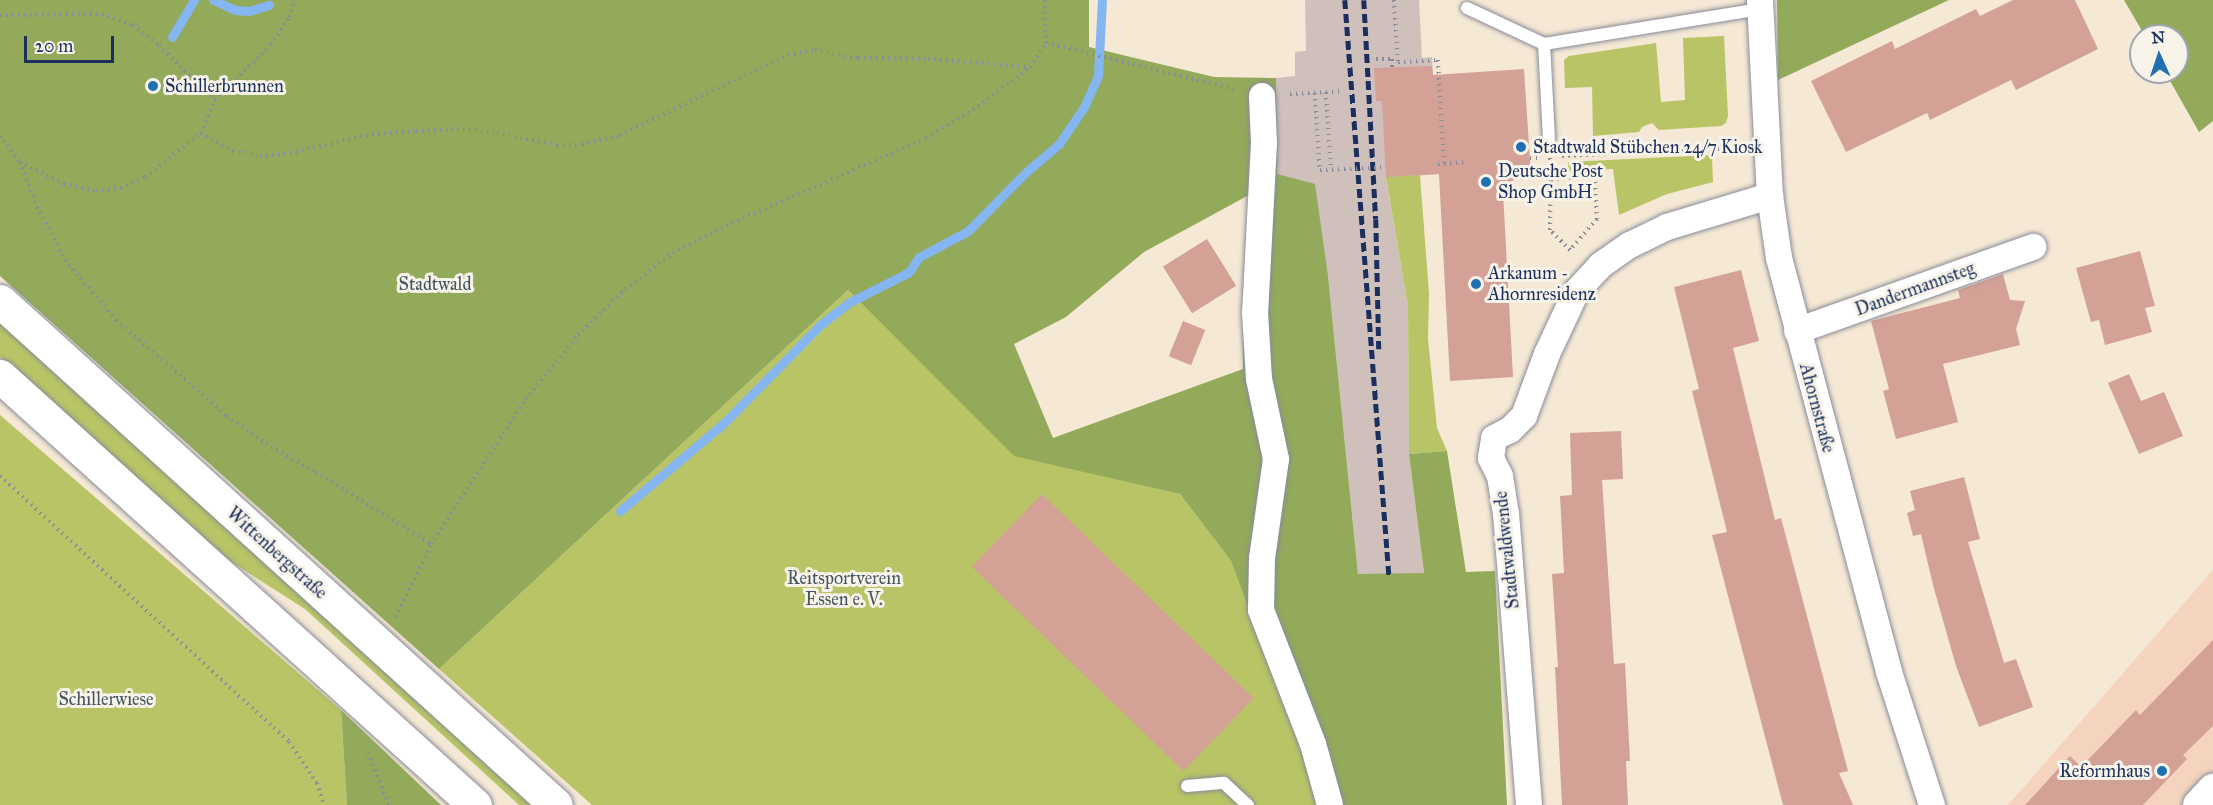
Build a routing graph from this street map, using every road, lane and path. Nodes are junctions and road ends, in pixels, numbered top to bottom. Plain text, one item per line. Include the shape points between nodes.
1 (295, 0) edge
2 (1045, 0) edge
3 (1394, 0) edge
4 (1760, 5) edge
5 (1467, 8) dead end
6 (0, 15) edge
7 (1046, 43) junction
8 (1544, 44) junction
9 (1376, 59) dead end
10 (1030, 67) junction
11 (1392, 68) dead end
12 (1326, 92) junction
13 (1343, 92) dead end
14 (1314, 93) junction
15 (1262, 96) junction
16 (214, 100) junction
17 (201, 133) junction
18 (0, 136) edge
19 (1549, 140) dead end
20 (1768, 146) junction
21 (20, 162) junction
22 (1466, 162) dead end
23 (1444, 163) junction
24 (1438, 164) dead end
25 (1386, 167) dead end
26 (1331, 170) junction
27 (1551, 179) junction
28 (1770, 196) junction
29 (2033, 247) dead end
30 (0, 301) edge
31 (1797, 331) junction
32 (0, 376) edge
33 (0, 476) edge
34 (431, 544) junction
35 (382, 649) junction
36 (1187, 786) dead end
37 (324, 805) edge
38 (475, 805) edge
39 (556, 805) edge
40 (1248, 805) edge
41 (1330, 805) edge
42 (1529, 805) edge
43 (1932, 805) edge

1 - 16 path via 271,45
2 - 7 path
3 - 23 path via 1398,62 1438,60
4 - 8 lane
4 - 20 street, Ahornstraße
5 - 8 lane
6 - 16 path via 102,15 133,25
7 - 10 path
7 - 15 path
8 - 19 lane
9 - 11 path via 1392,58
10 - 17 path via 858,58 806,51 788,55 620,135 582,144 556,145 457,129 372,134 260,156 234,151
10 - 34 path via 927,138 732,223 673,253 621,293 578,335 526,399
12 - 13 path
12 - 14 path
12 - 26 path, bridge
14 - 15 path
14 - 26 path, bridge via 1320,170
15 - 41 street via 1264,143 1255,312 1259,379 1276,459 1262,558 1261,610 1312,744
16 - 17 path
17 - 21 path via 145,177 121,188 96,191 64,184
18 - 21 path
20 - 27 path via 1550,157
20 - 28 street, Ahornstraße
21 - 34 path via 37,207 65,260 116,320 227,416
22 - 23 path
23 - 24 path
25 - 26 path, bridge
27 - 27 path via 1550,230 1570,250 1598,219 1595,176
28 - 31 street, Ahornstraße via 1779,258
28 - 42 street, Stadtwaldwende via 1667,227 1601,265 1576,292 1524,416 1510,430 1494,438 1491,458 1500,476 1506,514
29 - 31 street, Dandermannsteg
30 - 35 main road, Wittenbergstraße
31 - 43 street, Ahornstraße via 1889,672
32 - 38 main road
33 - 37 path via 289,742 317,783
34 - 35 path
35 - 39 main road, Wittenbergstraße
36 - 40 lane via 1224,783

